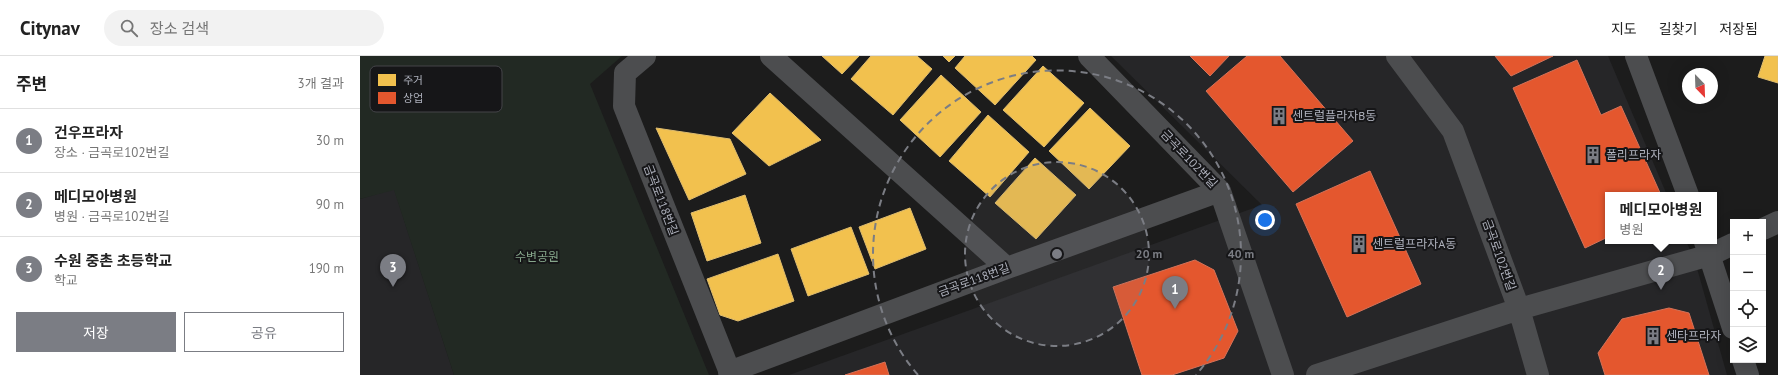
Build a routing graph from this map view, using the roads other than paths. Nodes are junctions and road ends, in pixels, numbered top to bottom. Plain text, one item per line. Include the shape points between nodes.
1 (645, 56) edge
2 (771, 56) edge
3 (1089, 56) edge
4 (1397, 56) edge
5 (1636, 56) edge
6 (1220, 191) junction
7 (1687, 192) edge
8 (1778, 222) edge
9 (1766, 228) edge
10 (1730, 244) edge
11 (1708, 248) edge
12 (1007, 268) junction
13 (1519, 309) junction
14 (1733, 327) edge
15 (1744, 363) edge
16 (730, 373) edge
17 (1283, 375) edge
18 (1317, 375) edge
19 (1538, 375) edge
20 (1748, 375) edge

1 - 16 street, 금곡로118번길 via 625,73 624,106
2 - 12 street
3 - 6 street, 금곡로102번길
4 - 13 street, 금곡로102번길 via 1453,131
5 - 7 street
6 - 12 street, 금곡로118번길
6 - 17 street, 금곡로102번길
8 - 9 street
10 - 11 street
11 - 13 street
11 - 14 street
12 - 16 street, 금곡로118번길
13 - 18 street
13 - 19 street, 금곡로102번길
15 - 20 street

